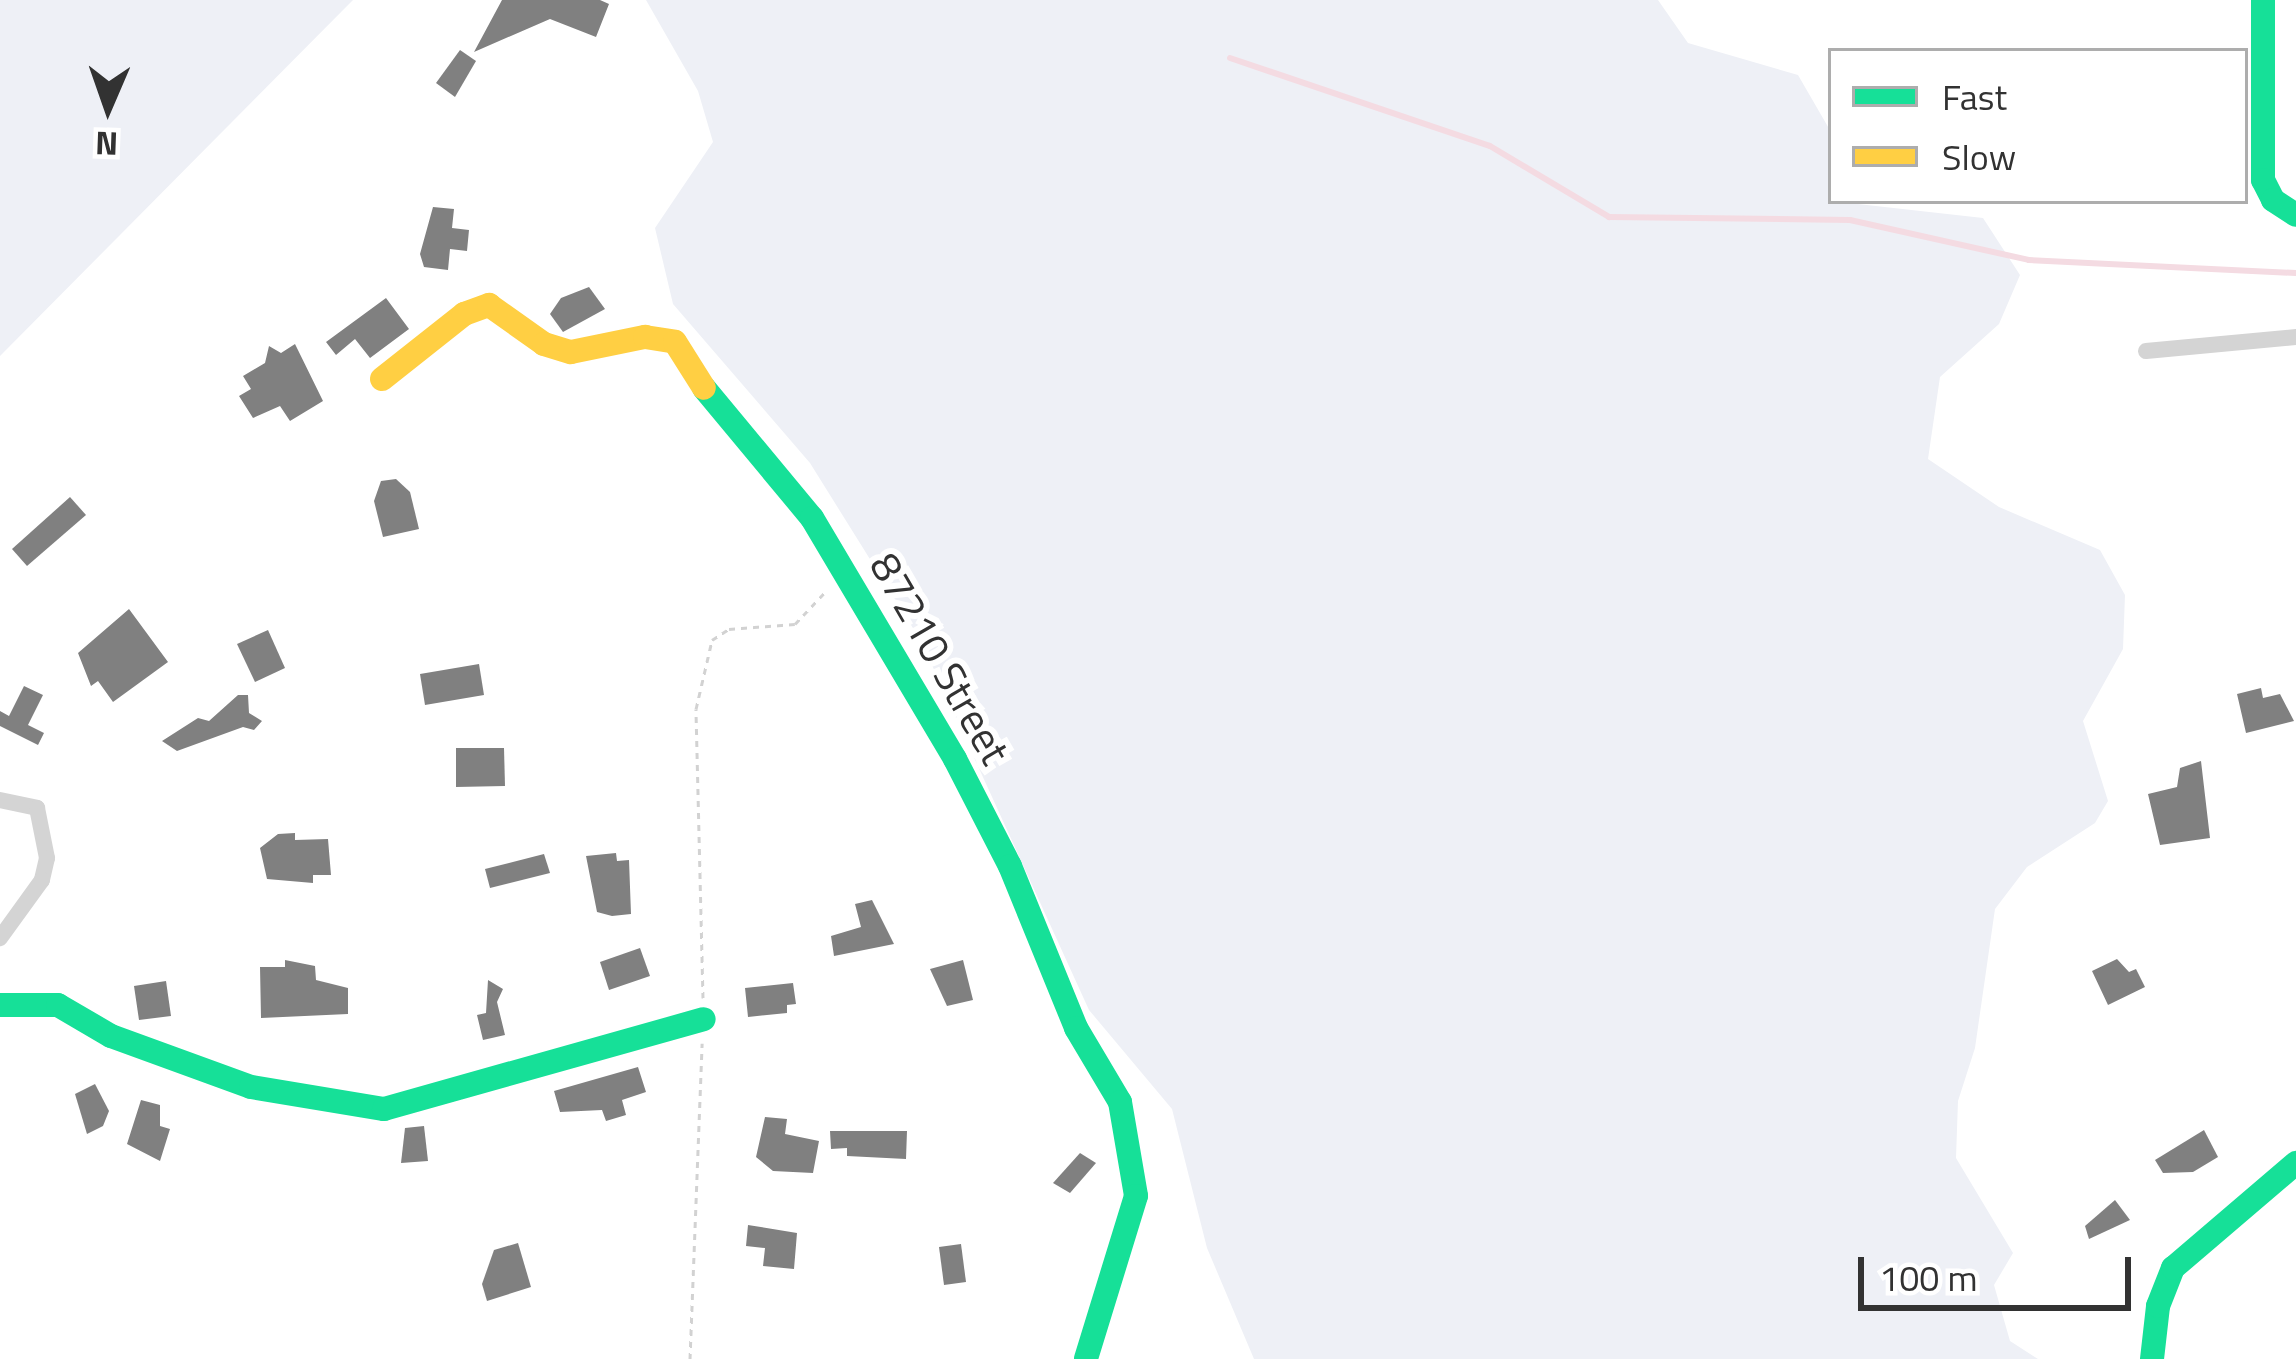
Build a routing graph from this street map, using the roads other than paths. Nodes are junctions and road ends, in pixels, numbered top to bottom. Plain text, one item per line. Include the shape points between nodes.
1 (2263, 0) edge
2 (2296, 215) edge
3 (2296, 337) edge
4 (2146, 351) dead end
5 (382, 379) dead end
6 (0, 800) edge
7 (0, 938) edge
8 (0, 1005) edge
9 (704, 1019) road end
10 (2296, 1163) edge
11 (1086, 1359) edge
12 (2152, 1359) edge

1 - 2 street via 2263,180 2273,200
3 - 4 street
5 - 11 street, 87210 Street via 464,314 489,304 571,352 645,338 675,343 721,416 836,553 955,759 1010,866 1068,1011 1120,1102 1136,1196
6 - 7 street via 37,808 47,858 42,880
8 - 9 street via 58,1005 111,1036 251,1087 384,1108 459,1094
10 - 12 street via 2173,1268 2158,1306

